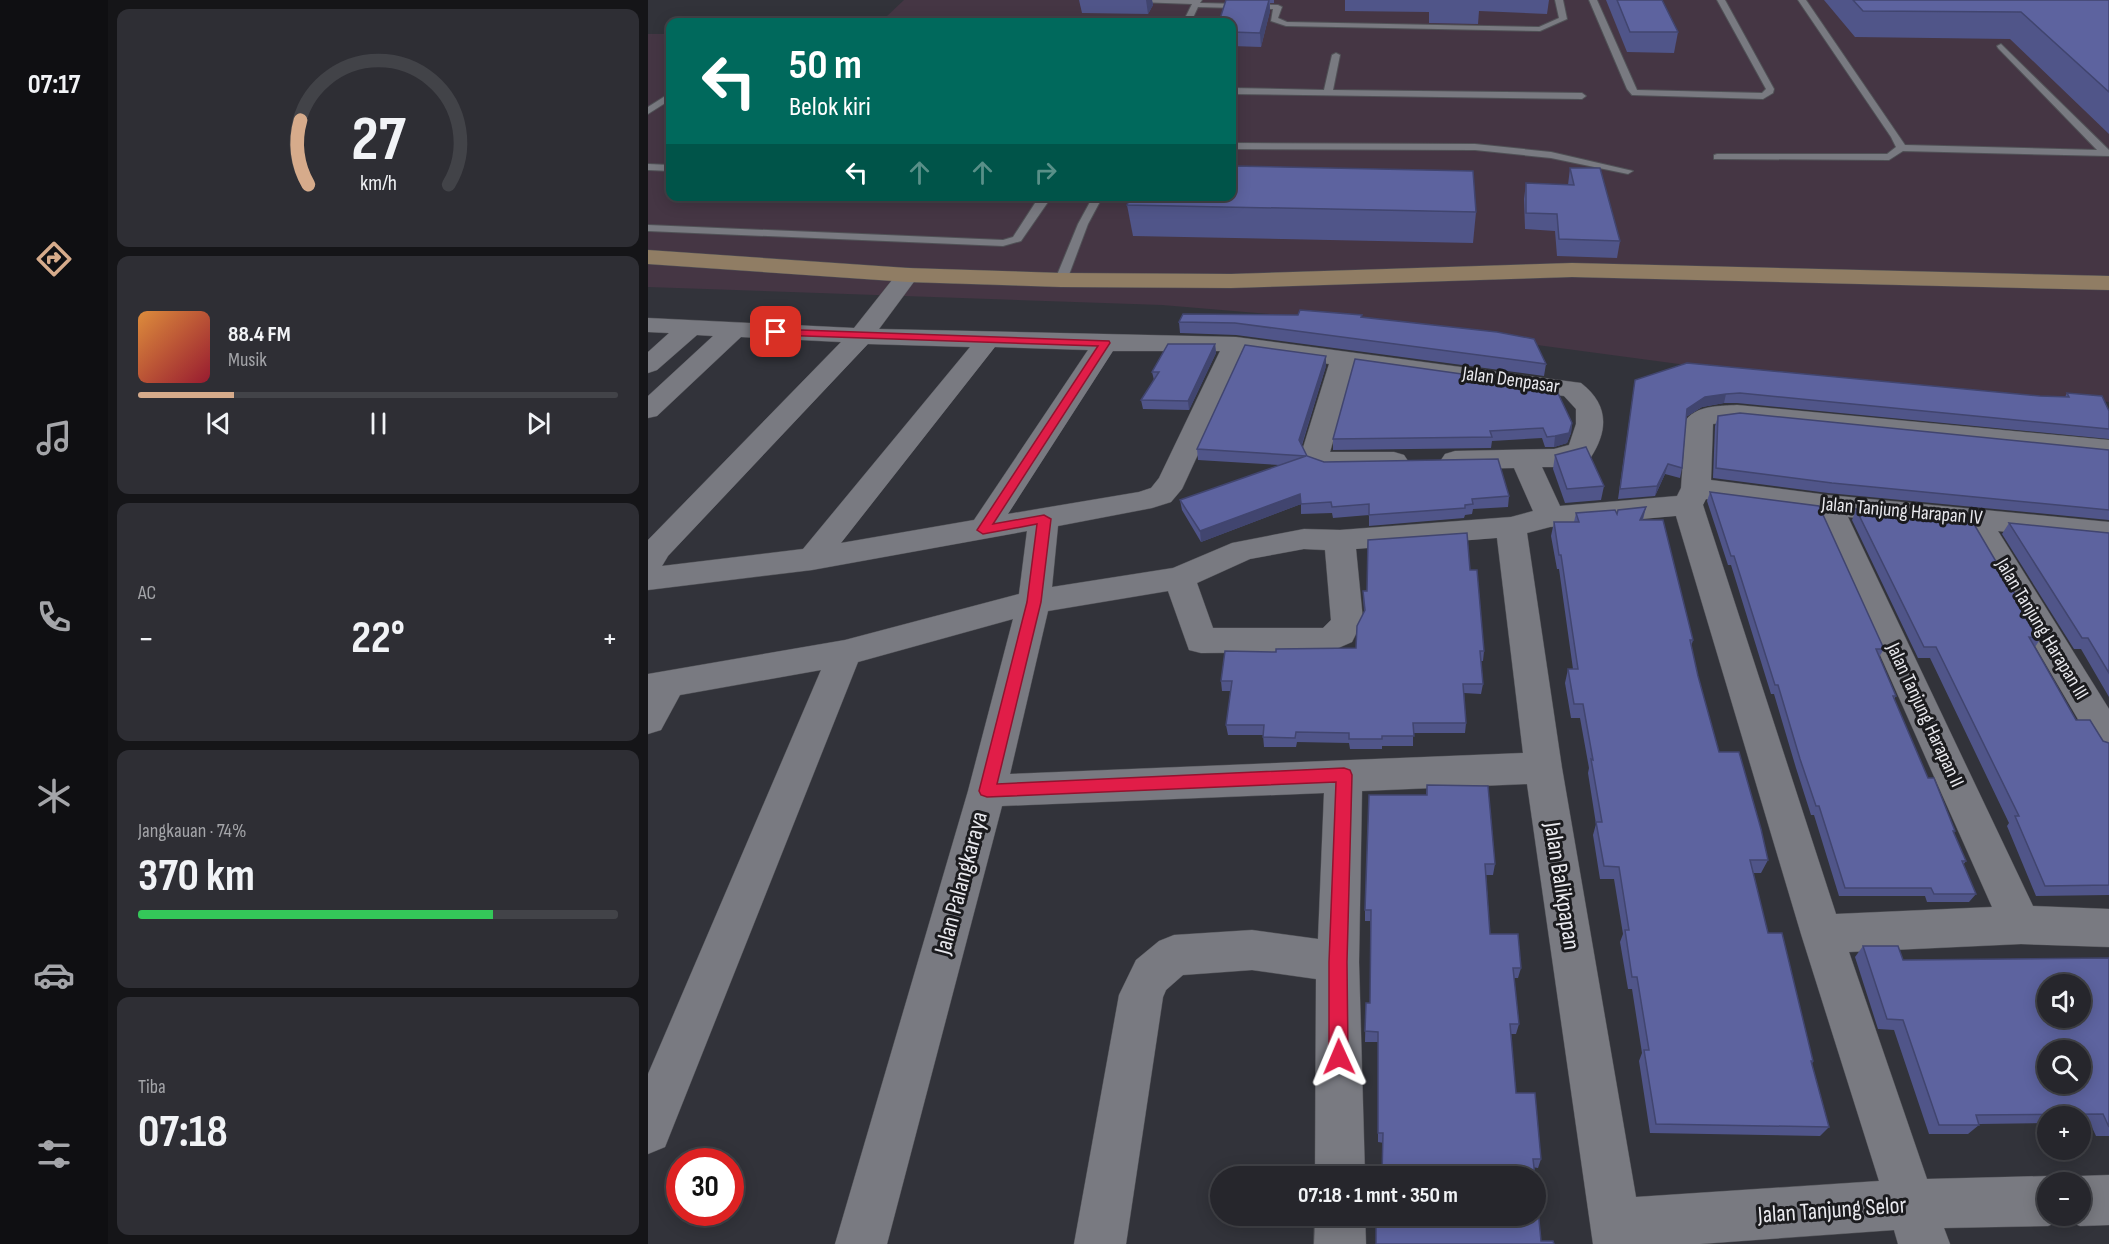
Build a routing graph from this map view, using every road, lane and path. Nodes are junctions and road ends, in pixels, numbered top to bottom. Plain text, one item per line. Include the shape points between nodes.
1 (1138, 0) edge
2 (1559, 0) edge
3 (1593, 0) edge
4 (1721, 0) edge
5 (1802, 0) edge
6 (1197, 2) edge
7 (1280, 3) edge
8 (1189, 18) edge
9 (2001, 46) dead end
10 (1336, 55) dead end
11 (1236, 91) edge
12 (1328, 93) junction
13 (1582, 96) dead end
14 (666, 99) edge
15 (648, 111) edge
16 (1236, 146) edge
17 (1901, 148) junction
18 (2108, 153) edge
19 (1717, 157) dead end
20 (648, 167) edge
21 (666, 168) edge
22 (1628, 171) dead end
23 (1043, 201) edge
24 (1096, 201) edge
25 (648, 228) edge
26 (648, 257) edge
27 (1061, 280) junction
28 (2109, 283) edge
29 (901, 284) junction
30 (648, 325) edge
31 (868, 326) junction
32 (691, 327) junction
33 (734, 330) junction
34 (988, 340) junction
35 (1105, 343) junction
36 (1236, 344) junction
37 (1344, 358) junction
38 (648, 365) edge
39 (648, 410) edge
40 (2109, 449) edge
41 (1525, 460) junction
42 (1692, 497) junction
43 (1828, 505) junction
44 (1550, 517) junction
45 (1975, 518) junction
46 (1044, 519) junction
47 (1511, 527) junction
48 (983, 530) junction
49 (2109, 532) edge
50 (1340, 540) junction
51 (651, 553) edge
52 (812, 559) junction
53 (1179, 578) junction
54 (648, 579) edge
55 (1034, 602) junction
56 (846, 654) junction
57 (658, 686) edge
58 (648, 720) edge
59 (2109, 741) edge
60 (1543, 768) junction
61 (1344, 775) junction
62 (987, 791) junction
63 (2021, 925) junction
64 (2109, 928) edge
65 (1822, 934) junction
66 (1338, 962) junction
67 (648, 1130) edge
68 (1340, 1166) edge
69 (2109, 1200) edge
70 (2091, 1201) edge
71 (2037, 1203) edge
72 (1917, 1224) edge
73 (1340, 1226) edge
74 (1617, 1233) edge
75 (861, 1244) edge
76 (1100, 1244) edge
77 (1340, 1244) edge

1 - 6 lane
2 - 7 lane via 1563,19 1540,29 1286,24 1274,20
3 - 4 lane via 1635,93 1763,96 1770,89
5 - 17 lane
6 - 7 lane
6 - 8 lane
9 - 18 lane
10 - 12 lane
11 - 12 lane
12 - 13 lane
14 - 15 lane
16 - 22 lane via 1475,147 1551,155
17 - 18 lane
17 - 19 lane via 1889,157
20 - 21 lane
23 - 25 lane via 1017,238 1003,243
24 - 27 lane
26 - 29 main road
27 - 28 main road via 1231,281 1572,270
27 - 29 main road
29 - 31 street
30 - 32 street
31 - 33 street
31 - 34 street
31 - 51 street
32 - 33 street
32 - 38 street
33 - 39 street
34 - 35 street
34 - 52 street
35 - 36 street
35 - 48 street
36 - 37 street
36 - 46 street via 1172,482 1161,495
37 - 41 street, Jalan Denpasar via 1316,451 1324,462
37 - 41 street, Jalan Denpasar via 1572,389 1581,395 1592,417 1581,451
40 - 42 street via 1724,413 1700,420
41 - 44 street
42 - 43 street, Jalan Tanjung Harapan IV
42 - 44 street, Jalan Tanjung Harapan IV
42 - 65 street
43 - 45 street, Jalan Tanjung Harapan IV
43 - 63 street, Jalan Tanjung Harapan II
44 - 47 street, Jalan Tanjung Harapan IV
45 - 49 street, Jalan Tanjung Harapan IV
45 - 59 street, Jalan Tanjung Harapan III
46 - 48 street
46 - 55 street, Jalan Palangkaraya
47 - 50 street, Jalan Tanjung Harapan IV
47 - 60 street, Jalan Balikpapan
48 - 52 street
50 - 53 street, Jalan Tanjung Harapan IV via 1304,539 1243,550
50 - 53 street via 1347,620 1340,633 1329,640 1201,641
52 - 54 street
53 - 55 street, Jalan Tanjung Harapan IV
55 - 56 street, Jalan Tanjung Harapan IV
55 - 62 street, Jalan Palangkaraya
56 - 57 street, Jalan Tanjung Harapan IV
56 - 67 street
57 - 58 street
60 - 61 street
60 - 74 street, Jalan Balikpapan
61 - 62 street
61 - 66 street
62 - 75 street, Jalan Palangkaraya
63 - 64 street
63 - 65 street
65 - 72 street
66 - 68 street
66 - 76 street via 1252,950 1174,955 1151,975 1141,995
69 - 70 street
71 - 72 street, Jalan Tanjung Selor
72 - 74 street, Jalan Tanjung Selor via 1756,1216
73 - 77 street

